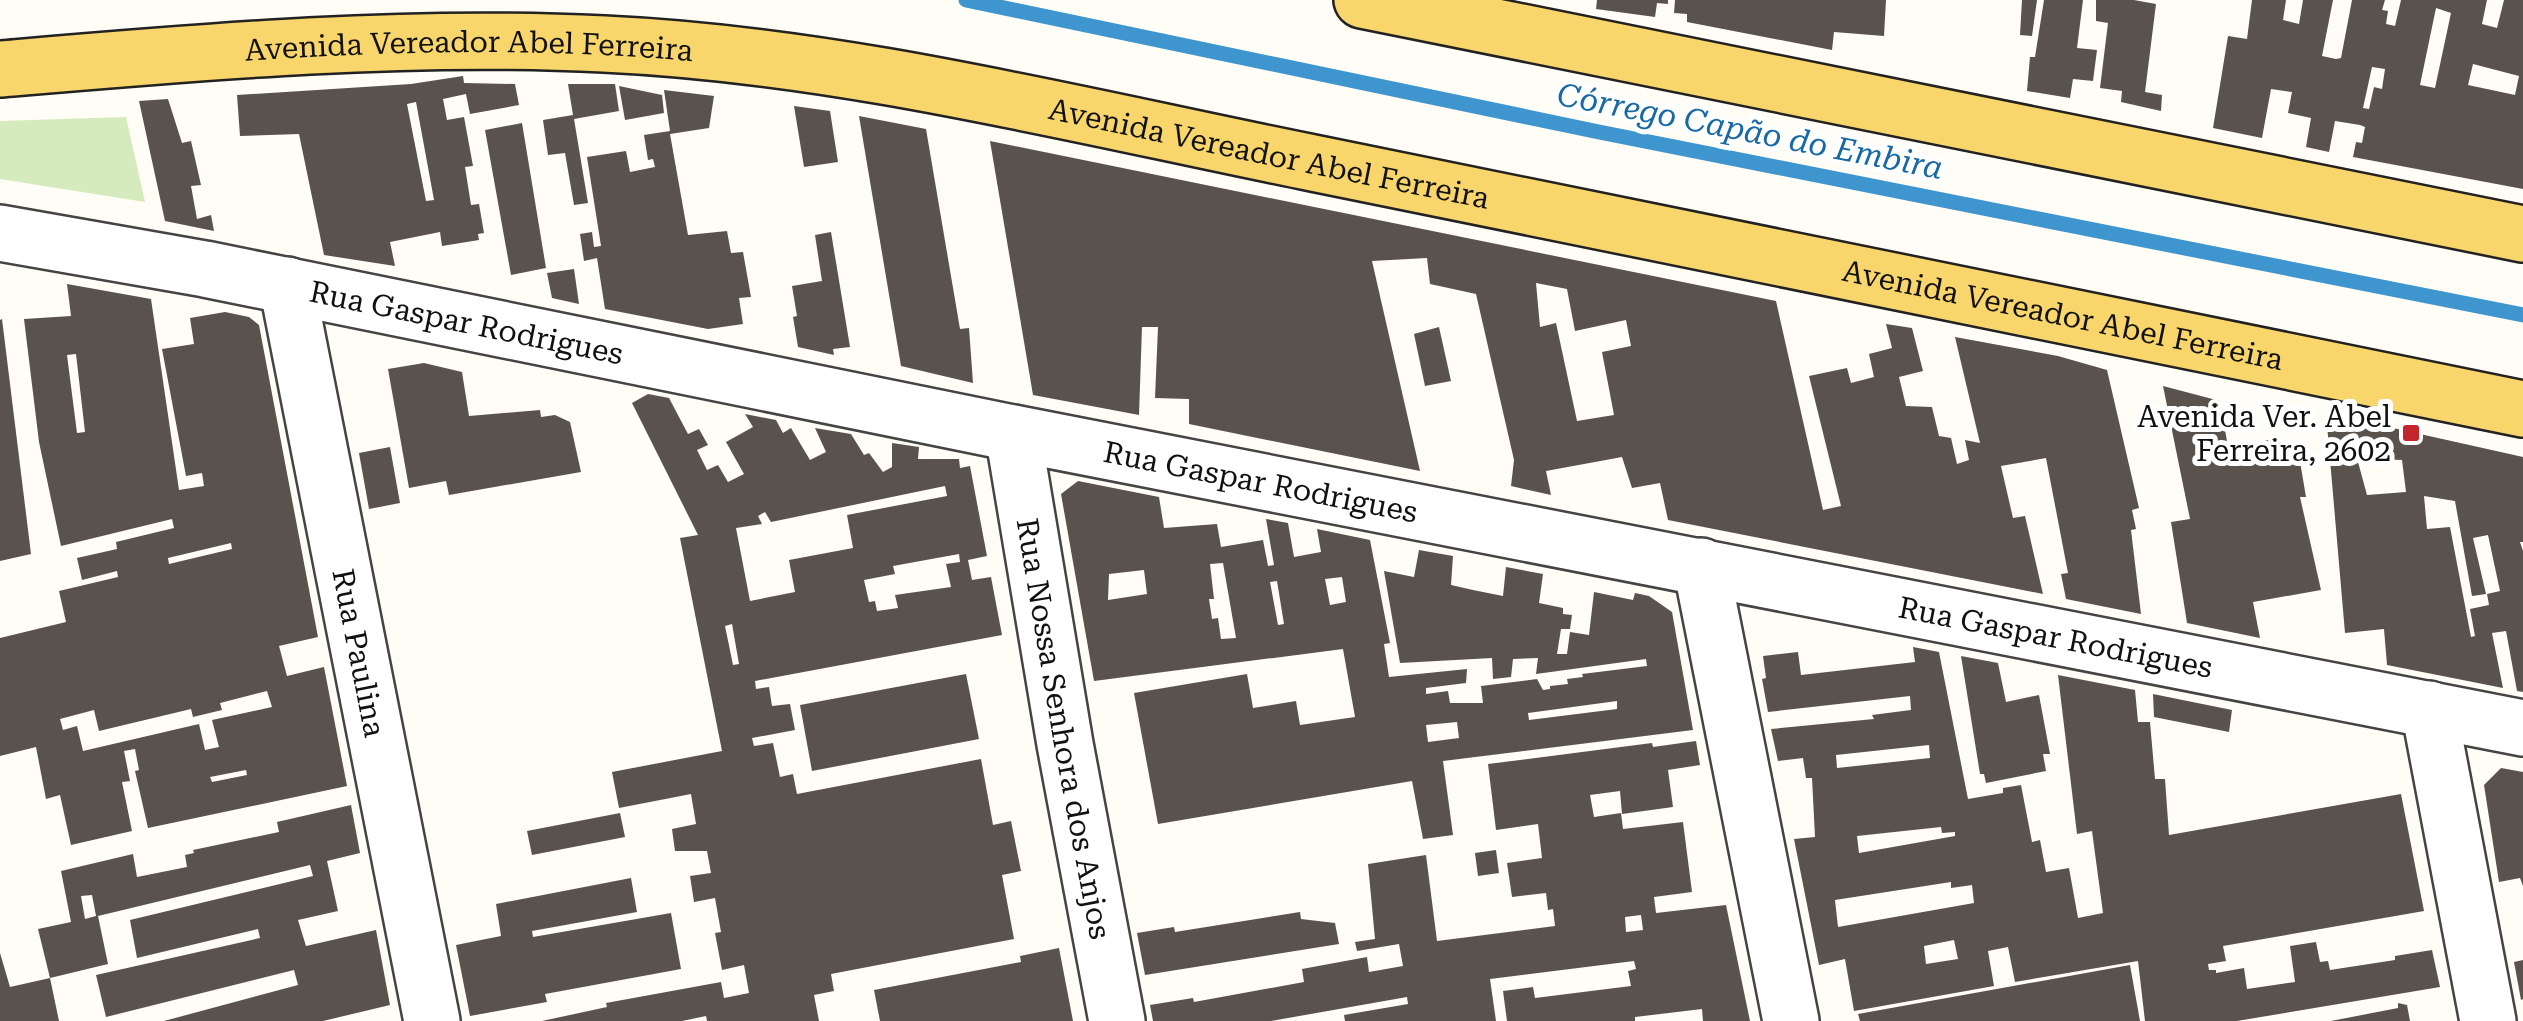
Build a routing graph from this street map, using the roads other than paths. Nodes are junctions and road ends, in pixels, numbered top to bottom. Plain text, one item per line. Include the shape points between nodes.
1 (1362, 0) edge
2 (0, 69) edge
3 (0, 233) edge
4 (2523, 234) edge
5 (287, 286) junction
6 (2523, 409) edge
7 (1013, 434) junction
8 (1702, 566) junction
9 (2428, 709) junction
10 (2523, 728) edge
11 (432, 1021) edge
12 (1117, 1021) edge
13 (1791, 1021) edge
14 (2488, 1021) edge

1 - 4 main road
2 - 6 main road, Avenida Vereador Abel Ferreira via 437,41 606,44 767,59 1776,254
3 - 5 street, Rua Gaspar Rodrigues
5 - 7 street, Rua Gaspar Rodrigues
5 - 11 street, Rua Paulina
7 - 8 street, Rua Gaspar Rodrigues
7 - 12 street, Rua Nossa Senhora dos Anjos
8 - 9 street, Rua Gaspar Rodrigues
8 - 13 street
9 - 10 street, Rua Gaspar Rodrigues
9 - 14 street

